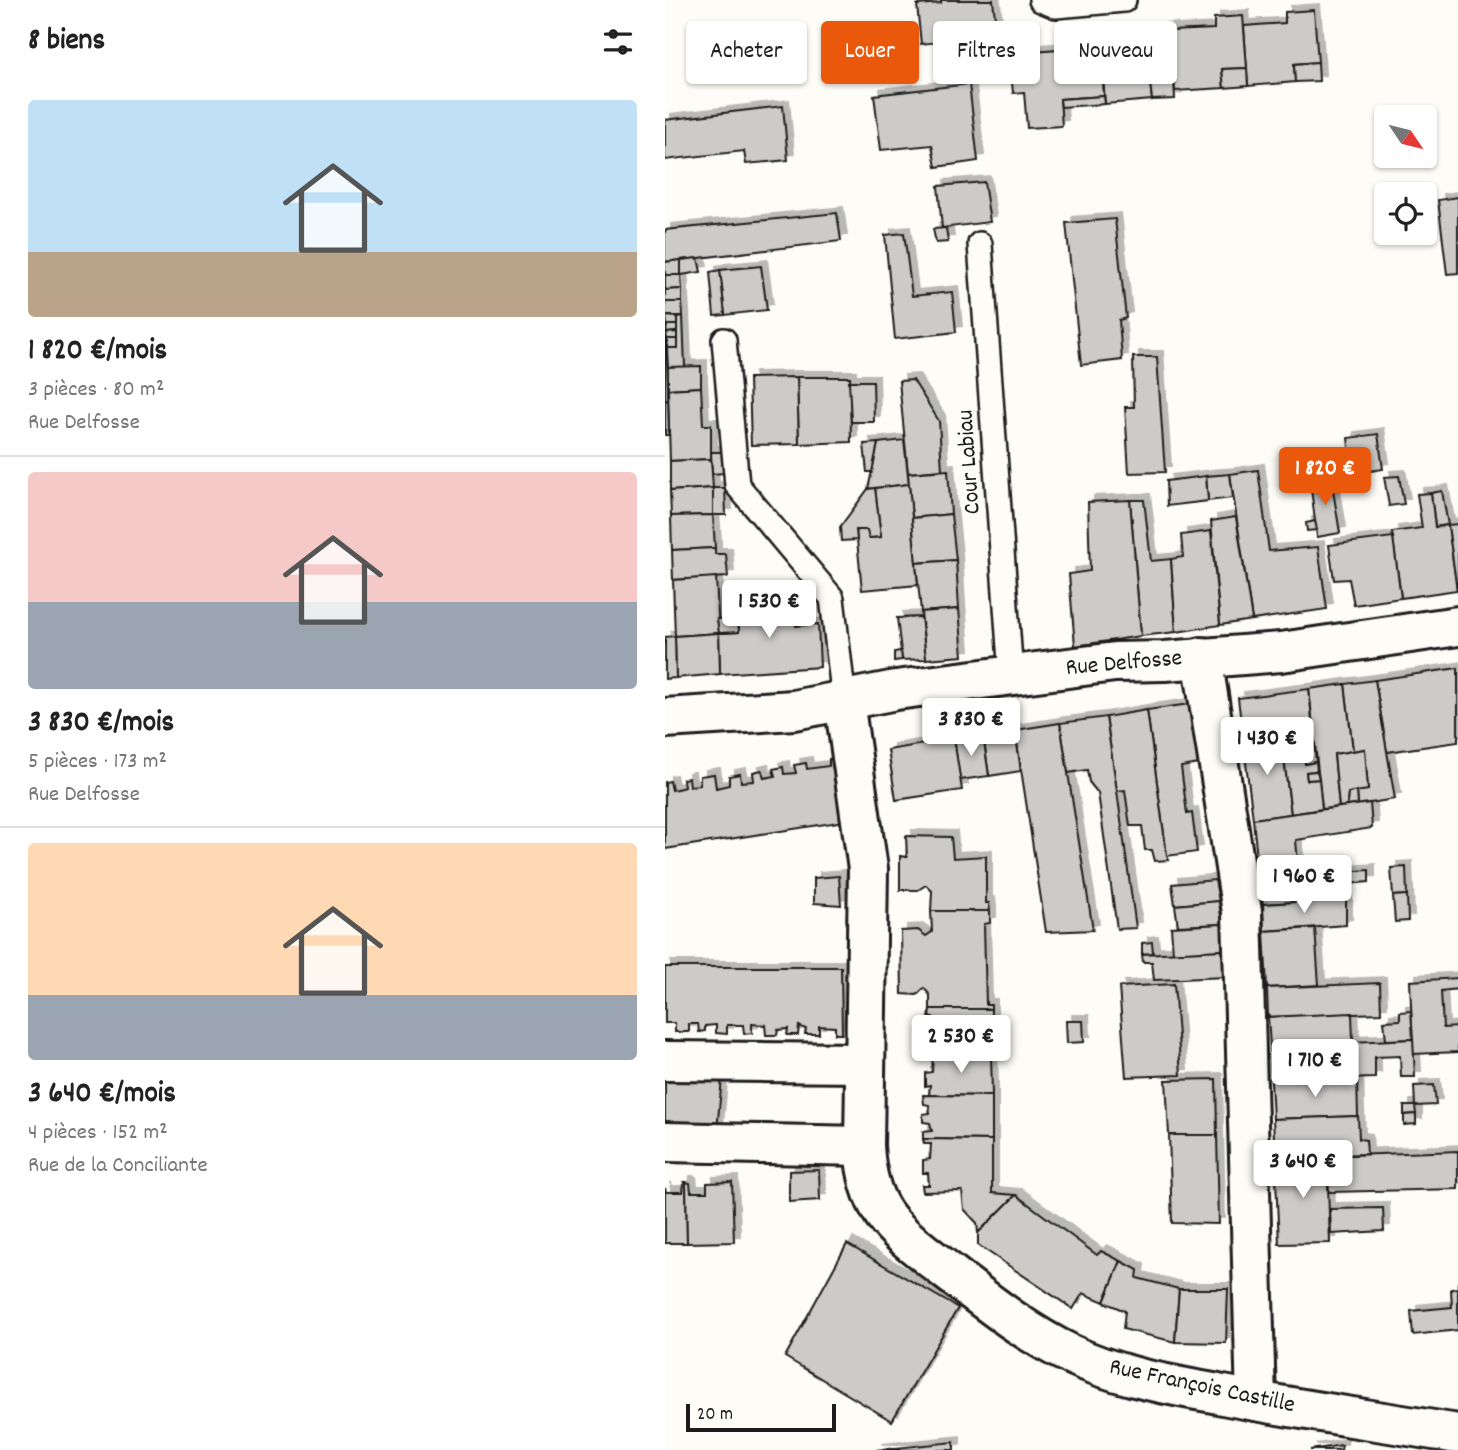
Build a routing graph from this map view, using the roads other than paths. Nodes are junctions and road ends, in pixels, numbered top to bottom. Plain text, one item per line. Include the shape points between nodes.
1 (1041, 0) edge
2 (1124, 0) edge
3 (980, 244) dead end
4 (724, 340) dead end
5 (1458, 626) edge
6 (1202, 657) junction
7 (1011, 676) junction
8 (844, 701) junction
9 (665, 718) edge
10 (665, 1061) edge
11 (865, 1063) junction
12 (665, 1142) edge
13 (864, 1146) junction
14 (1255, 1401) junction
15 (1458, 1434) edge

1 - 2 lane via 1056,6
3 - 7 lane, Cour Labiau
4 - 8 lane via 737,485 832,598
5 - 6 street, Rue Delfosse via 1281,652
6 - 7 street, Rue Delfosse via 1115,662
6 - 14 street via 1242,912
7 - 8 street, Rue Delfosse
8 - 9 street, Rue Delfosse via 794,710
8 - 11 street, Rue François Castille via 868,869
10 - 11 street
11 - 13 street, Rue François Castille
12 - 13 street
13 - 14 street, Rue François Castille via 870,1189 889,1221 1013,1320 1069,1354 1123,1374
14 - 15 street, Rue François Castille

